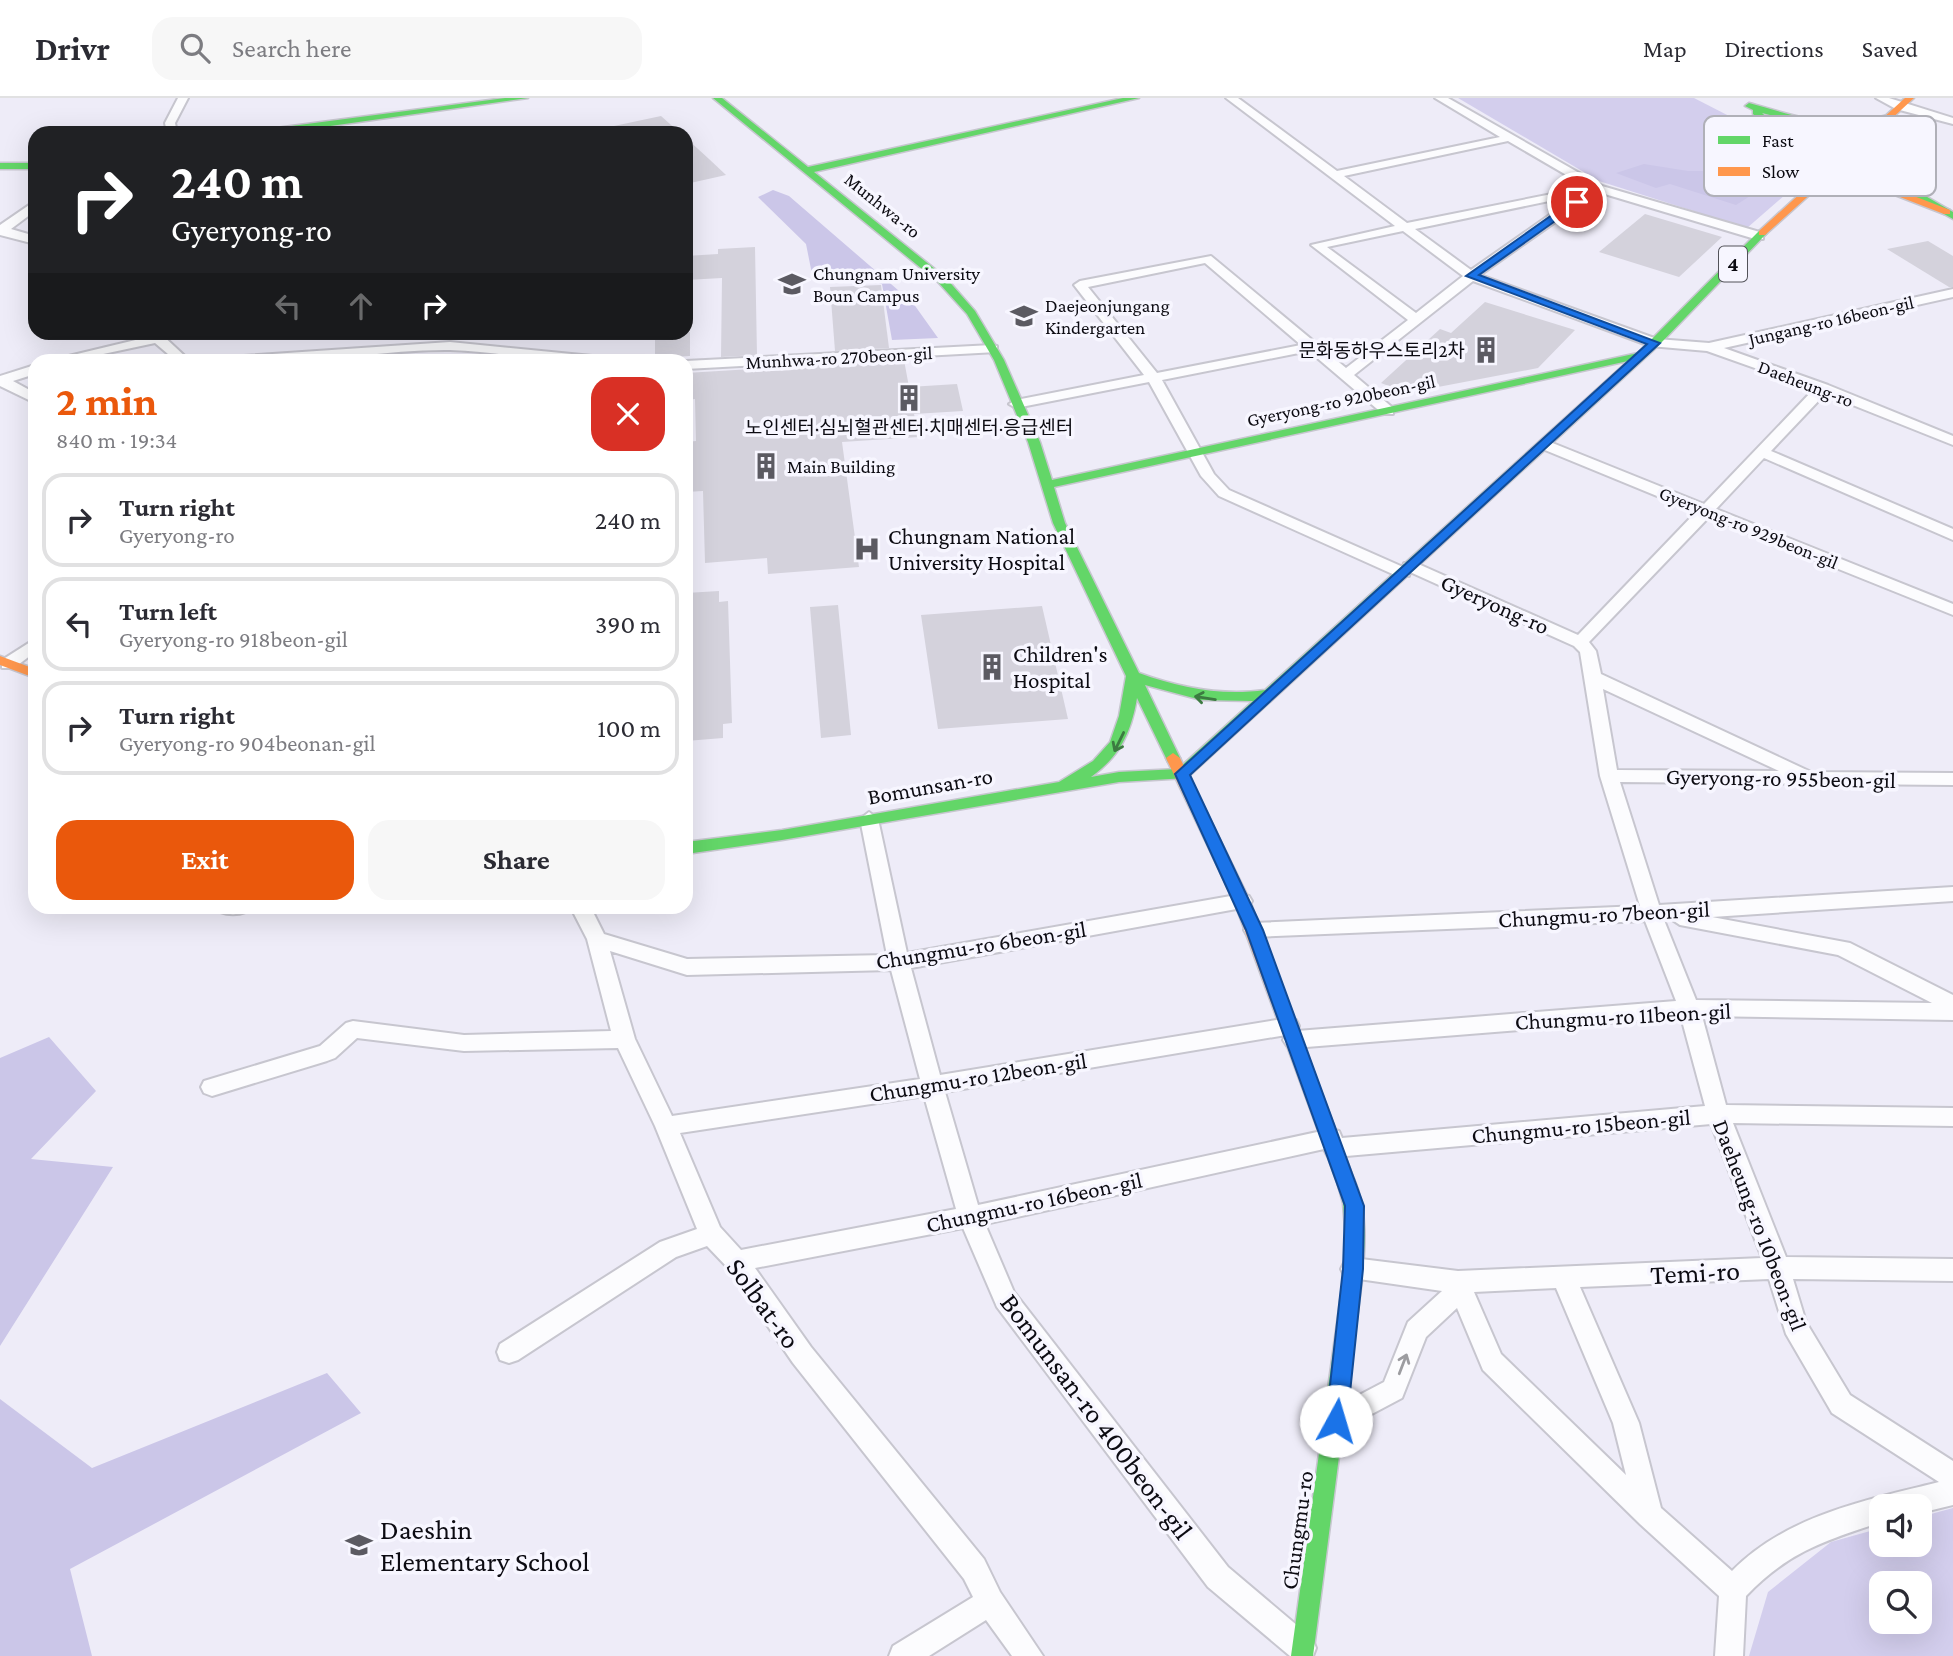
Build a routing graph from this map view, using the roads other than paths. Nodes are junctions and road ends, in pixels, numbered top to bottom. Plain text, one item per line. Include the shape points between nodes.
1 (183, 98) edge
2 (524, 98) edge
3 (717, 98) edge
4 (1135, 98) edge
5 (1231, 98) edge
6 (1440, 98) edge
7 (1733, 98) edge
8 (1881, 98) edge
9 (1749, 106) junction
10 (1900, 107) edge
11 (1760, 116) edge
12 (1768, 116) edge
13 (1789, 116) edge
14 (1883, 116) edge
15 (1934, 116) edge
16 (1936, 117) edge
17 (1953, 121) edge
18 (171, 126) edge
19 (314, 126) edge
20 (1509, 138) junction
21 (0, 166) edge
22 (28, 166) edge
23 (808, 170) junction
24 (1338, 174) junction
25 (1598, 188) junction
26 (1803, 196) edge
27 (1905, 196) edge
28 (1918, 196) edge
29 (1929, 196) edge
30 (28, 210) edge
31 (1950, 214) edge
32 (1404, 226) junction
33 (1, 230) edge
34 (1759, 236) junction
35 (28, 238) edge
36 (1471, 276) junction
37 (1953, 293) edge
38 (1416, 320) junction
39 (138, 340) edge
40 (159, 340) edge
41 (1655, 343) junction
42 (1309, 347) junction
43 (1709, 347) junction
44 (992, 349) junction
45 (83, 354) edge
46 (176, 354) edge
47 (332, 354) edge
48 (531, 354) edge
49 (1642, 355) junction
50 (693, 365) edge
51 (28, 371) edge
52 (1347, 374) junction
53 (1154, 378) junction
54 (0, 381) edge
55 (1822, 387) junction
56 (28, 395) edge
57 (1016, 404) junction
58 (1388, 411) junction
59 (1953, 441) edge
60 (1545, 446) junction
61 (1762, 452) junction
62 (1197, 454) junction
63 (1048, 485) junction
64 (1706, 510) junction
65 (1953, 535) edge
66 (1406, 569) junction
67 (1953, 610) edge
68 (1580, 642) junction
69 (28, 648) edge
70 (4, 662) edge
71 (28, 671) edge
72 (1133, 676) junction
73 (1593, 677) junction
74 (1272, 694) junction
75 (1182, 774) junction
76 (1609, 776) junction
77 (1811, 779) junction
78 (1953, 779) edge
79 (1064, 786) junction
80 (869, 819) junction
81 (693, 847) edge
82 (1953, 894) edge
83 (1242, 901) junction
84 (1652, 913) junction
85 (584, 914) edge
86 (1254, 930) junction
87 (597, 939) junction
88 (898, 962) junction
89 (1953, 1004) edge
90 (1689, 1008) junction
91 (1953, 1012) edge
92 (1291, 1033) junction
93 (624, 1039) junction
94 (932, 1084) junction
95 (212, 1087) dead end
96 (1718, 1114) junction
97 (1953, 1117) edge
98 (666, 1126) junction
99 (1333, 1143) junction
100 (970, 1217) junction
101 (711, 1234) junction
102 (736, 1261) junction
103 (1778, 1268) junction
104 (1353, 1269) junction
105 (1953, 1270) edge
106 (1563, 1279) junction
107 (1458, 1282) junction
108 (509, 1352) dead end
109 (1336, 1421) junction
110 (1953, 1476) edge
111 (1953, 1492) edge
112 (1932, 1497) edge
113 (1869, 1513) edge
114 (1649, 1516) junction
115 (1733, 1590) junction
116 (990, 1602) junction
117 (1302, 1652) edge
118 (903, 1656) edge
119 (1029, 1656) edge
120 (1729, 1656) edge

1 - 18 street
2 - 19 main road
3 - 23 main road, Munhwa-ro
4 - 23 main road
5 - 24 street, Daeheung-ro
6 - 20 street
7 - 9 main road
8 - 10 street
9 - 11 main road
9 - 12 main road
9 - 13 main road
10 - 14 main road
10 - 15 street
16 - 17 street
20 - 24 street
20 - 25 street
21 - 22 main road
23 - 44 main road, Munhwa-ro via 942,280 971,313
24 - 32 street, Daeheung-ro
25 - 32 street
25 - 34 street
25 - 36 street
26 - 34 main road, Gyeryong-ro / 4
27 - 31 main road
28 - 31 main road
29 - 31 main road
30 - 33 street
32 - 36 street, Daeheung-ro
32 - 38 street via 1317,246
33 - 35 street
34 - 41 main road, Gyeryong-ro / 4
36 - 38 street
36 - 41 street, Daeheung-ro
37 - 43 street, Jungang-ro 16beon-gil
38 - 52 street
39 - 45 street
40 - 46 street
41 - 43 street, Daeheung-ro
41 - 49 main road, Gyeryong-ro / 4
42 - 52 street
42 - 53 street
42 - 53 street via 1207,259 1080,285
43 - 55 street, Daeheung-ro
44 - 50 street, Munhwa-ro 270beon-gil
44 - 57 main road, Munhwa-ro
47 - 48 street via 450,346
49 - 58 main road, Gyeryong-ro 920beon-gil
49 - 60 main road, Gyeryong-ro / 4
51 - 54 street
52 - 58 street
53 - 57 street
53 - 62 street
54 - 56 street
55 - 59 street, Daeheung-ro
55 - 61 street
57 - 63 main road, Munhwa-ro
58 - 62 main road, Gyeryong-ro 920beon-gil
60 - 64 street, Gyeryong-ro 929beon-gil
60 - 66 main road, Gyeryong-ro / 4
61 - 64 street
61 - 65 street
62 - 63 main road, Gyeryong-ro 920beon-gil
62 - 66 street via 1224,493
63 - 72 main road, Munhwa-ro via 1059,523
64 - 67 street, Gyeryong-ro 929beon-gil
64 - 68 street
66 - 68 street, Gyeryong-ro
66 - 74 main road, Gyeryong-ro / 4
68 - 73 street, Daeheung-ro 10beon-gil via 1588,651
69 - 70 street
70 - 71 main road
74 -> 72 main road via 1223,701 1181,693
72 - 75 main road, Munhwa-ro
72 -> 79 main road via 1119,747 1100,768
73 - 76 street, Daeheung-ro 10beon-gil
73 - 77 street
74 - 75 main road, Gyeryong-ro / 4
75 - 79 main road, Bomunsan-ro
75 - 83 main road, Chungmu-ro
76 - 77 street, Gyeryong-ro 955beon-gil
76 - 84 street, Daeheung-ro 10beon-gil
77 - 78 street, Gyeryong-ro 955beon-gil
79 - 80 main road, Bomunsan-ro
80 - 81 main road, Bomunsan-ro
80 - 88 street, Bomunsan-ro 400beon-gil
82 - 84 street, Chungmu-ro 7beon-gil
83 - 86 main road, Chungmu-ro
83 - 88 street, Chungmu-ro 6beon-gil
84 - 86 street, Chungmu-ro 7beon-gil
84 - 89 street via 1843,948
84 - 90 street, Daeheung-ro 10beon-gil
85 - 87 street, Solbat-ro
86 - 92 main road, Chungmu-ro
87 - 88 street, Chungmu-ro 6beon-gil via 687,967
87 - 93 street, Solbat-ro
88 - 94 street, Bomunsan-ro 400beon-gil
90 - 91 street, Chungmu-ro 11beon-gil
90 - 92 street, Chungmu-ro 11beon-gil
90 - 96 street, Daeheung-ro 10beon-gil
92 - 94 street, Chungmu-ro 12beon-gil
92 - 99 main road, Chungmu-ro
93 - 95 street via 464,1043 353,1029 327,1052
93 - 98 street, Solbat-ro
94 - 98 street, Chungmu-ro 12beon-gil
94 - 100 street, Bomunsan-ro 400beon-gil
96 - 97 street, Chungmu-ro 15beon-gil
96 - 99 street, Chungmu-ro 15beon-gil
96 - 103 street, Daeheung-ro 10beon-gil
98 - 101 street, Solbat-ro
99 - 100 street, Chungmu-ro 16beon-gil
99 - 104 main road, Chungmu-ro via 1354,1206
100 - 102 street, Chungmu-ro 16beon-gil
100 - 117 street, Bomunsan-ro 400beon-gil via 1005,1300 1218,1577
101 - 102 street, Solbat-ro
101 - 108 street via 668,1249
102 - 116 street, Solbat-ro via 802,1355 974,1569
103 - 105 street, Temi-ro
103 - 106 street, Temi-ro
103 - 110 street, Daeheung-ro 10beon-gil via 1795,1326 1841,1404
104 - 107 street, Temi-ro
104 - 109 main road, Chungmu-ro
106 - 107 street, Temi-ro
106 - 114 street via 1626,1423
109 -> 107 street via 1394,1390 1418,1330 1452,1297
107 - 114 street via 1492,1362
109 - 117 main road, Chungmu-ro
111 - 112 street
113 - 115 street via 1802,1535 1755,1567
114 - 115 street
115 - 120 street
116 - 118 street
116 - 119 street, Solbat-ro

